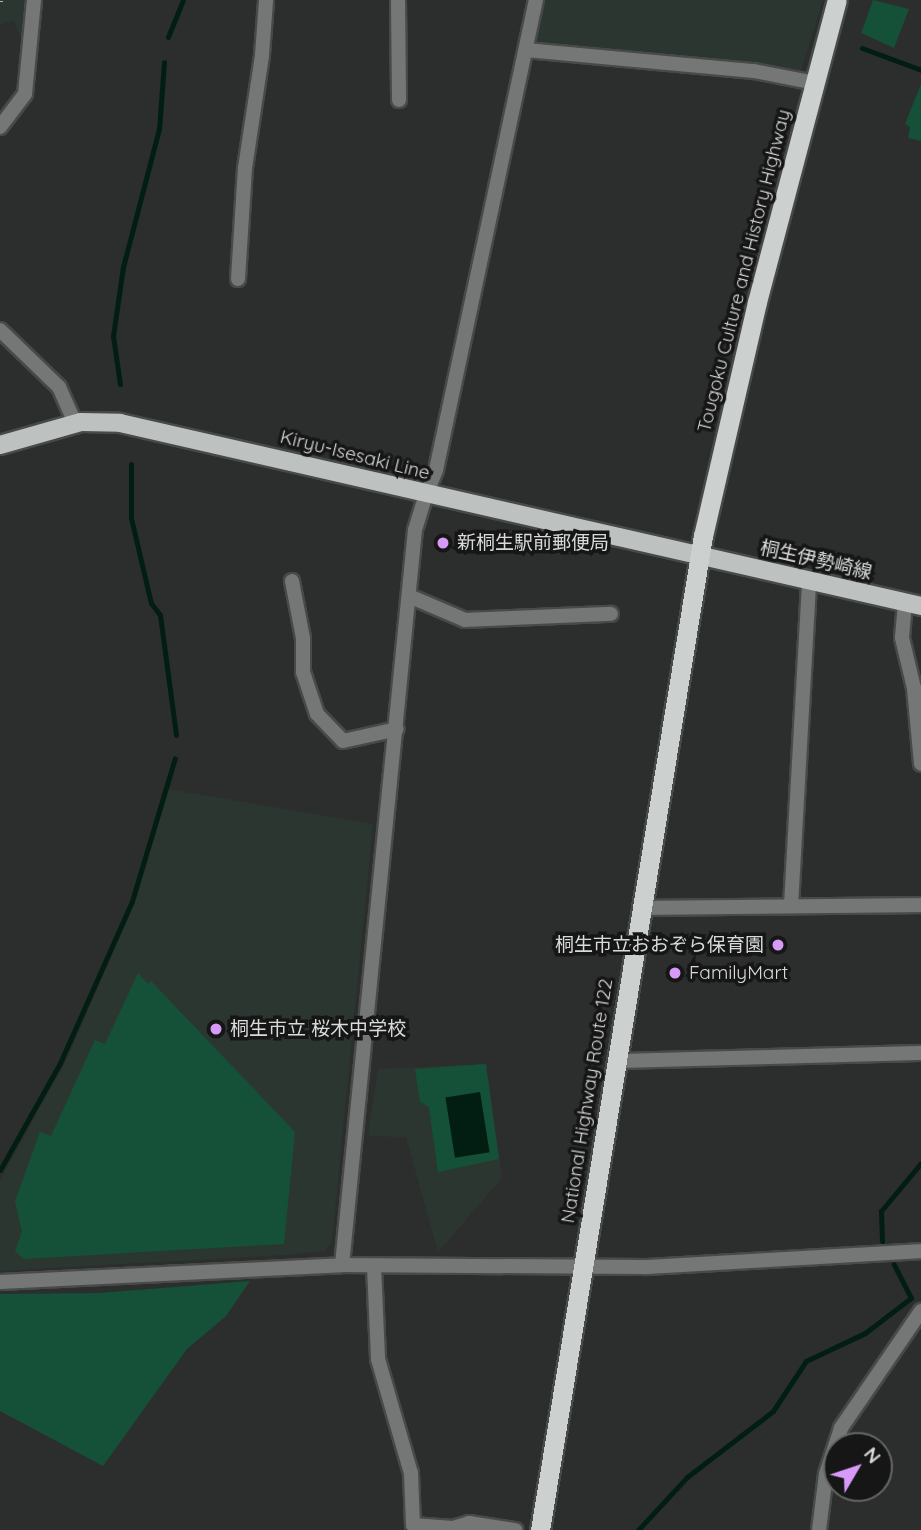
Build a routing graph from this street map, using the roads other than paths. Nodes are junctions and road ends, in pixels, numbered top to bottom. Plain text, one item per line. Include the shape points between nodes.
1 (34, 0) edge
2 (265, 0) edge
3 (398, 0) edge
4 (536, 0) edge
5 (836, 0) edge
6 (526, 50) junction
7 (815, 83) junction
8 (399, 100) dead end
9 (0, 127) edge
10 (238, 279) dead end
11 (0, 330) edge
12 (75, 423) junction
13 (0, 445) edge
14 (426, 495) junction
15 (700, 555) junction
16 (292, 581) dead end
17 (809, 582) junction
18 (409, 596) junction
19 (913, 605) edge
20 (611, 614) dead end
21 (397, 729) junction
22 (921, 764) edge
23 (921, 905) edge
24 (791, 906) junction
25 (642, 908) junction
26 (921, 1053) edge
27 (617, 1061) junction
28 (921, 1251) edge
29 (342, 1265) junction
30 (584, 1265) junction
31 (374, 1266) junction
32 (0, 1282) edge
33 (921, 1311) edge
34 (515, 1530) edge
35 (540, 1530) edge
36 (819, 1530) edge

1 - 9 street via 25,94
2 - 10 street via 262,55 245,168
3 - 8 street
4 - 6 street
5 - 7 highway, Tougoku Culture and History Highway
6 - 7 street via 754,71
6 - 14 street via 436,470
7 - 15 highway, Tougoku Culture and History Highway via 757,302
11 - 12 street via 59,387
12 - 13 main road, Kiryu-Isesaki Line
12 - 14 main road, Kiryu-Isesaki Line via 107,421 213,441
14 - 15 main road, Kiryu-Isesaki Line
14 - 18 street via 418,512
15 - 17 main road, 桐生伊勢崎線
15 - 25 highway, National Highway Route 122
16 - 21 street via 303,638 303,672 317,714 343,741
17 - 19 main road, 桐生伊勢崎線
17 - 24 street
18 - 20 street via 465,620
18 - 21 street
19 - 22 street via 902,638 914,688
21 - 29 street
23 - 24 street
24 - 25 street
25 - 27 highway, National Highway Route 122
26 - 27 street
27 - 30 highway, National Highway Route 122
28 - 30 street via 646,1267
29 - 31 street
29 - 32 street
30 - 31 street
30 - 35 highway, National Highway Route 122
31 - 34 street via 378,1359 411,1473 413,1525 453,1528 469,1523
33 - 36 street via 841,1427 826,1474

